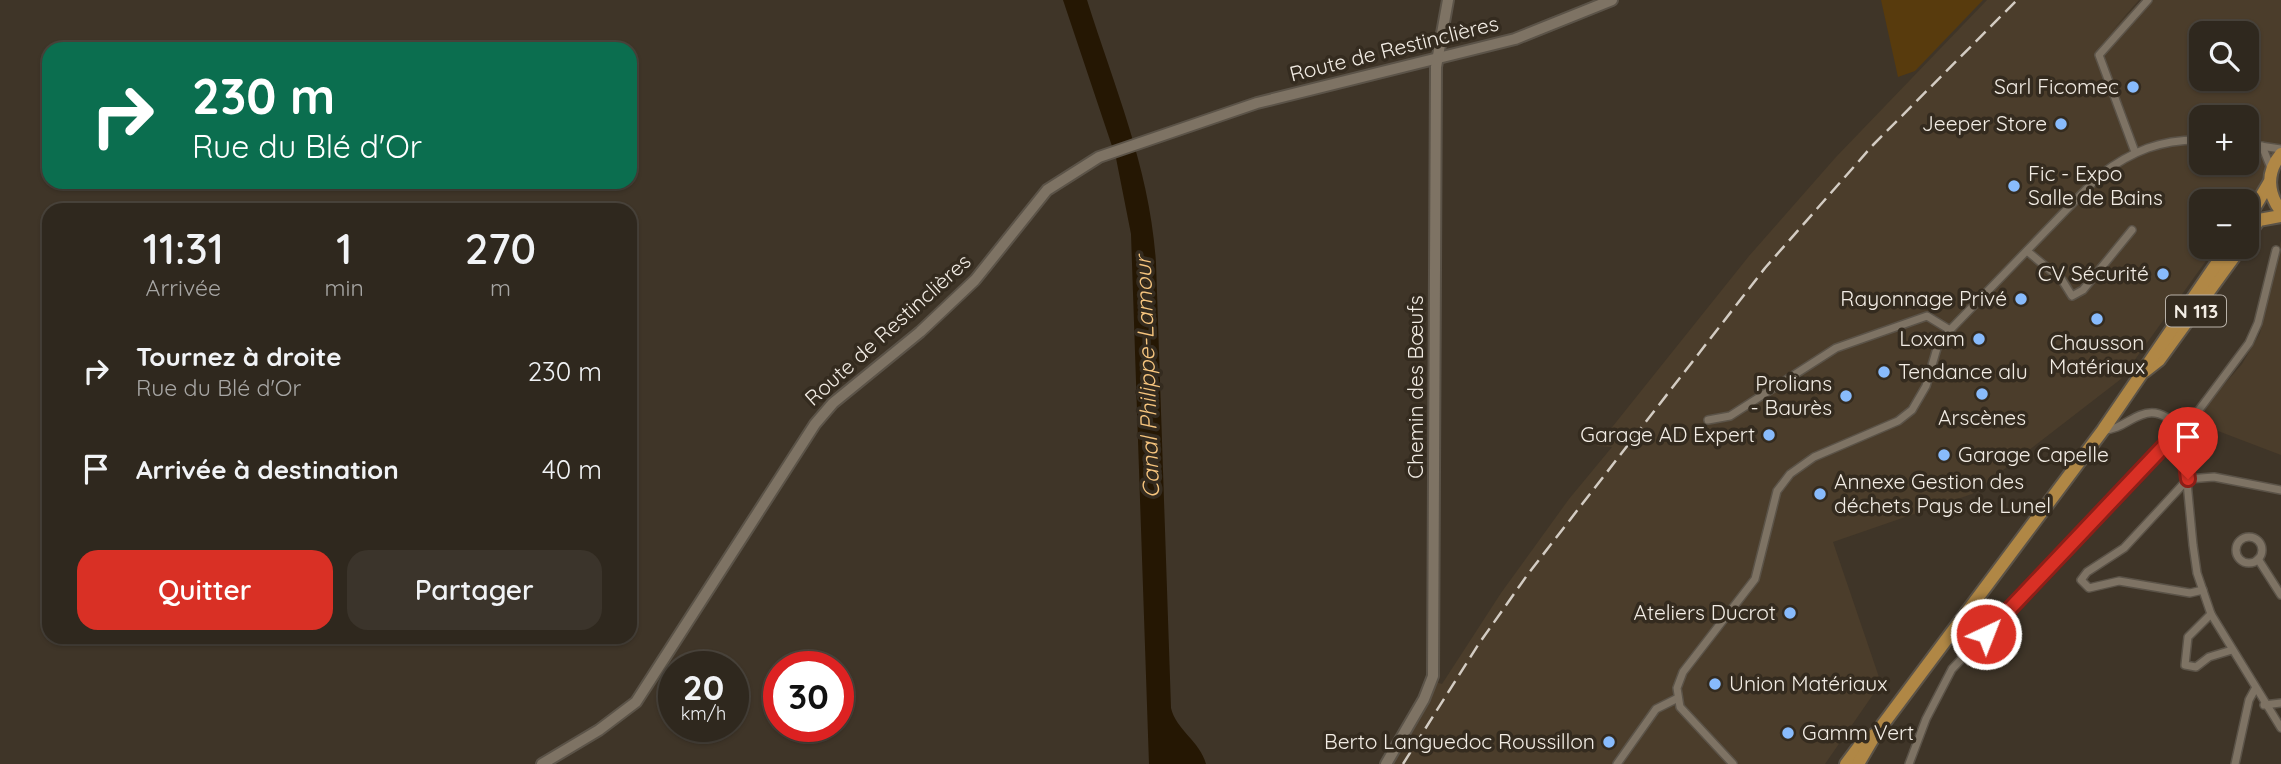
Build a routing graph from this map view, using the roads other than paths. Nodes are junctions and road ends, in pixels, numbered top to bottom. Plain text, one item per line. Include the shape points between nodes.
1 (1448, 0) edge
2 (1612, 0) edge
3 (2148, 0) edge
4 (1440, 57) junction
5 (2189, 142) edge
6 (2259, 146) edge
7 (2262, 146) junction
8 (2281, 151) edge
9 (2135, 152) junction
10 (2270, 177) junction
11 (2259, 198) edge
12 (2281, 214) edge
13 (2259, 220) edge
14 (2132, 230) dead end
15 (2276, 250) dead end
16 (2027, 251) junction
17 (2220, 259) edge
18 (2232, 259) edge
19 (1950, 330) junction
20 (2145, 371) junction
21 (1708, 420) dead end
22 (2181, 428) junction
23 (2103, 430) junction
24 (2188, 479) junction
25 (2281, 490) edge
26 (2258, 559) dead end
27 (2203, 590) junction
28 (2281, 594) edge
29 (2211, 614) junction
30 (2232, 650) junction
31 (2255, 689) junction
32 (1678, 698) junction
33 (2281, 703) edge
34 (2264, 705) junction
35 (2281, 728) edge
36 (1875, 735) junction
37 (542, 764) edge
38 (1386, 764) edge
39 (1617, 764) edge
40 (1733, 764) edge
41 (1846, 764) edge
42 (1858, 764) edge
43 (1909, 764) edge
44 (2235, 764) edge

1 - 4 street, Chemin des Bœufs
2 - 4 street, Route de Restinclières via 1515,39
3 - 9 street via 2099,55
4 - 37 street, Route de Restinclières via 1257,103 1141,142 1070,173 1047,190 975,280 815,424 636,702
4 - 38 street, Chemin des Bœufs via 1436,67 1433,676
5 - 9 street via 2152,144
6 - 7 street
7 - 8 street
7 - 10 street
8 - 10 main road
9 - 16 street via 2100,175
10 - 11 main road
10 - 12 main road
12 - 13 main road
14 - 16 street via 2083,290 2072,296 2062,281
15 - 22 street via 2249,343
16 - 19 street
17 - 20 main road, N 113
18 - 20 main road, N 113 via 2159,360
19 - 21 street via 1927,316 1836,348 1730,416
19 - 32 street via 1937,348 1926,386 1912,410 1898,421 1814,457 1790,474 1777,491 1755,579 1683,672
20 - 23 main road, N 113
22 - 23 street via 2172,420 2147,413
22 - 24 street
22 - 43 street via 1952,669
23 - 36 main road, N 113
24 - 25 street via 2214,477
24 - 27 street via 2193,545
24 - 27 street via 2124,548 2087,572 2082,583 2089,588 2119,581 2190,593
26 - 28 street
27 - 29 street
29 - 30 street
29 - 30 street via 2188,637 2185,665 2196,667
30 - 31 street
31 - 34 street
31 - 44 street
32 - 39 street via 1656,709
32 - 40 street via 1680,707
33 - 34 street
34 - 35 street
36 - 41 main road, N 113 via 1861,744
36 - 42 main road, N 113

